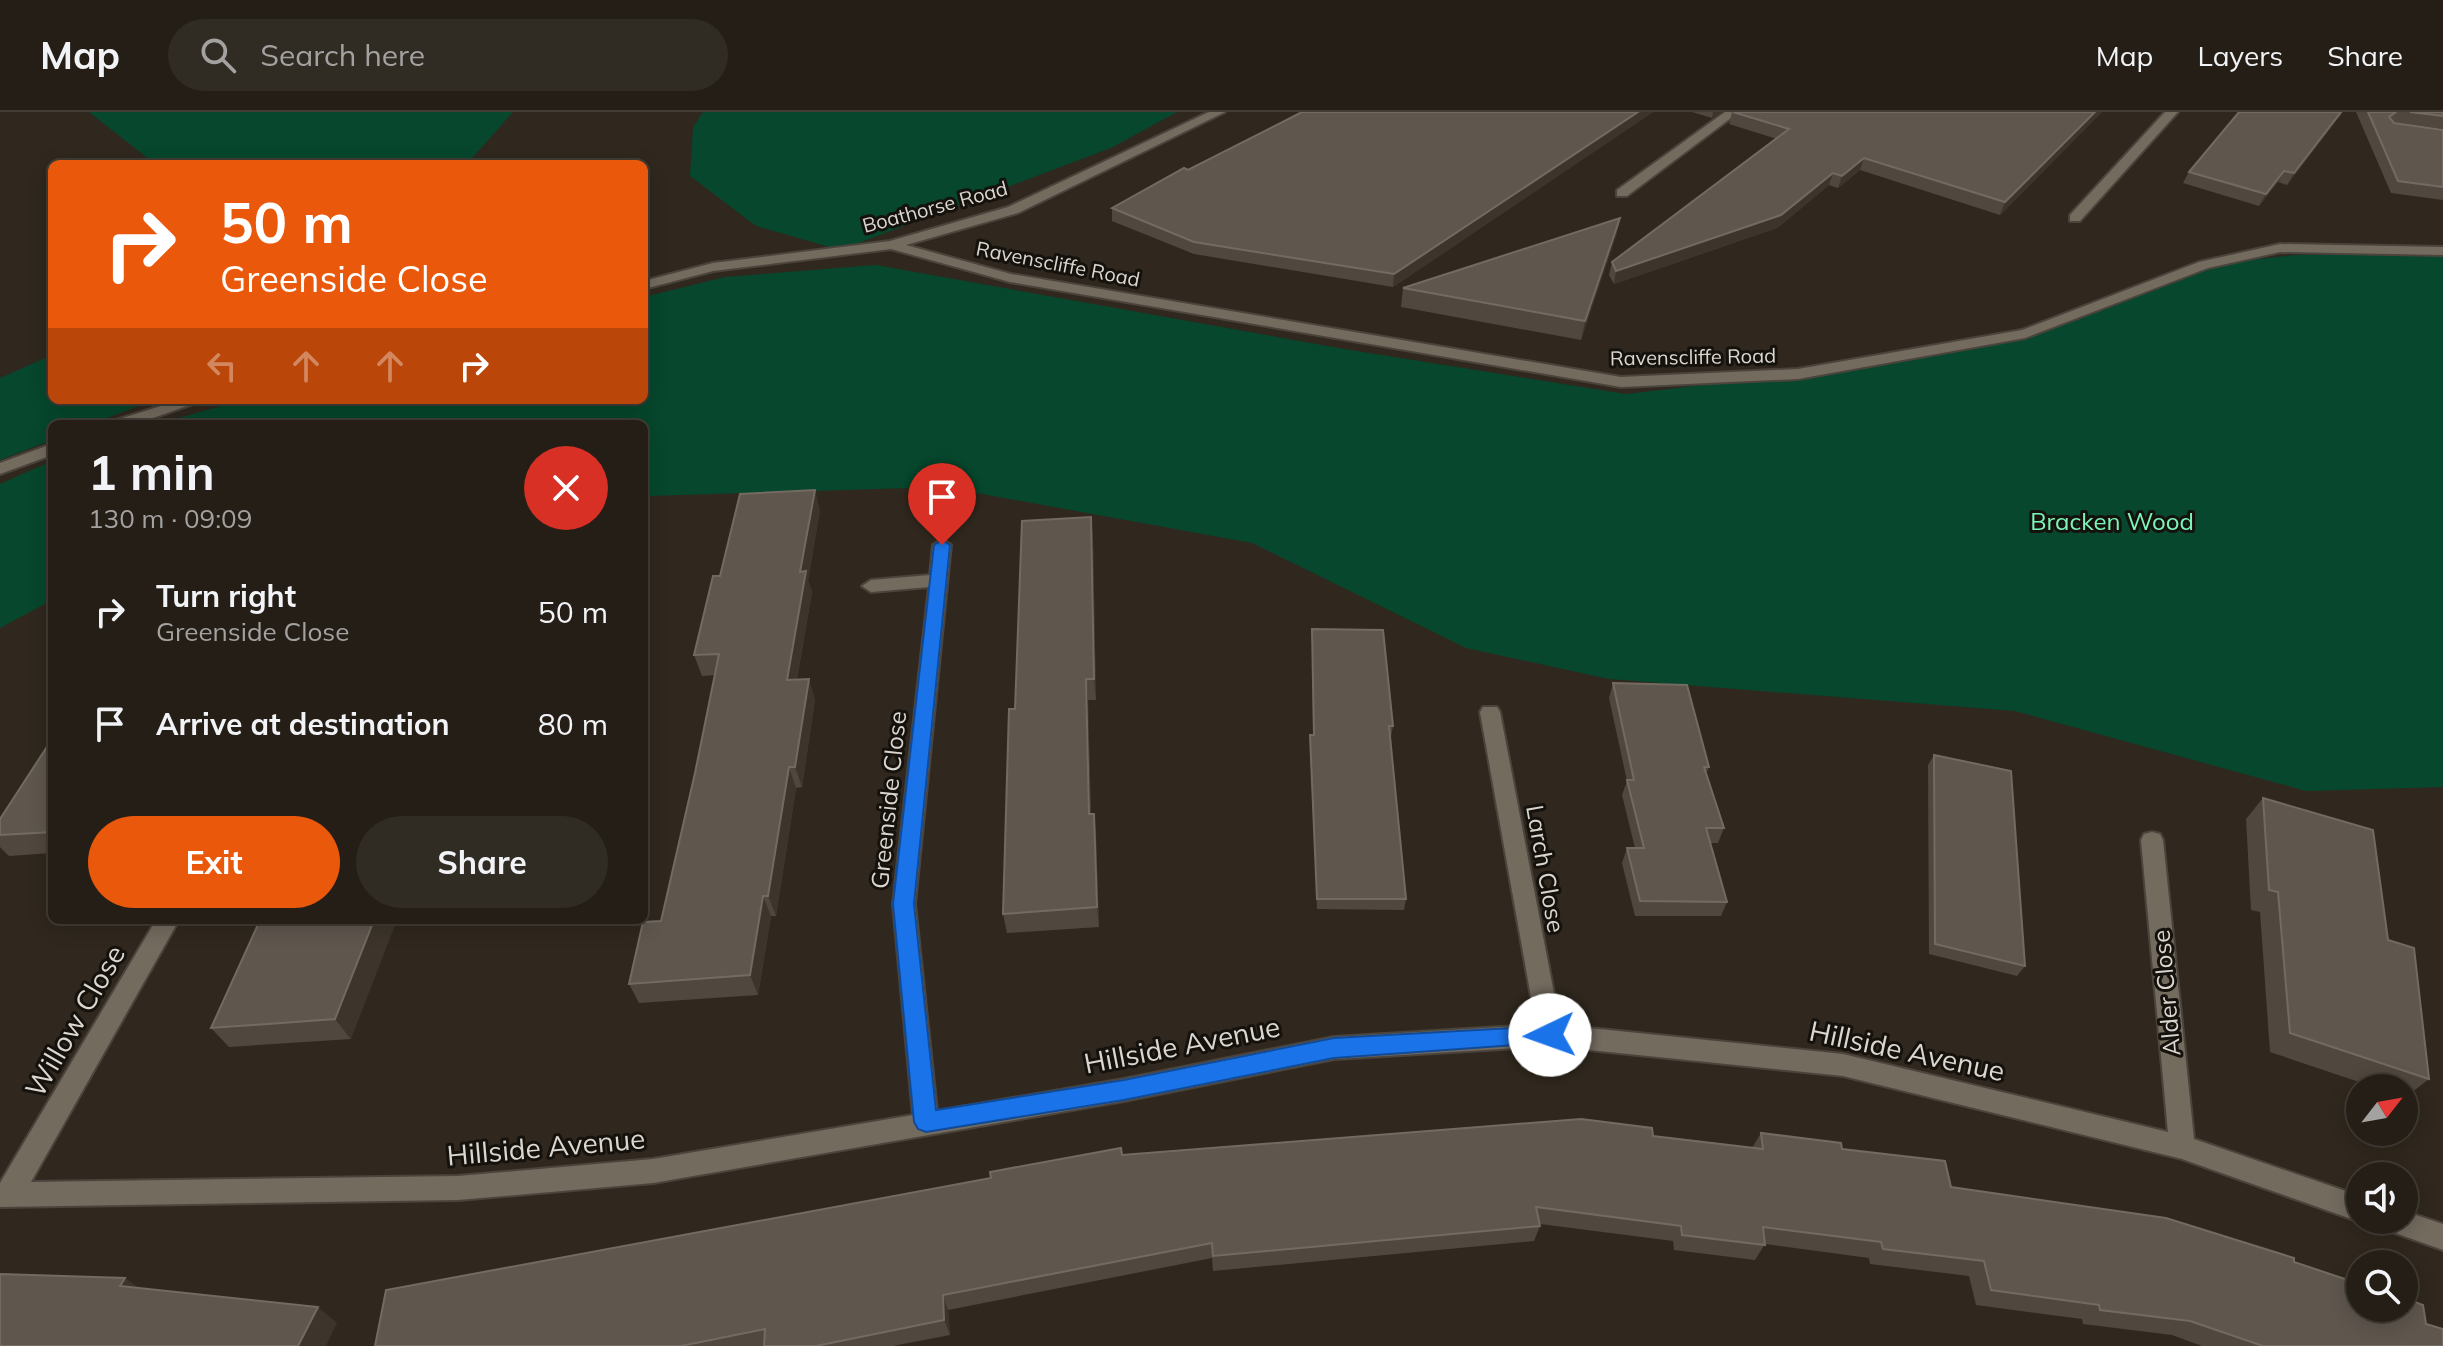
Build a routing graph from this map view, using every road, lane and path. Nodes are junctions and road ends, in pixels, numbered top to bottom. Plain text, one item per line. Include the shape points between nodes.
1 (1219, 112) edge
2 (1733, 112) edge
3 (2172, 112) edge
4 (1622, 193) dead end
5 (2075, 218) dead end
6 (891, 245) junction
7 (2443, 251) edge
8 (648, 284) edge
9 (183, 404) edge
10 (132, 420) edge
11 (48, 451) edge
12 (0, 469) edge
13 (942, 545) dead end
14 (938, 580) junction
15 (871, 586) dead end
16 (1490, 712) dead end
17 (2152, 840) dead end
18 (166, 924) edge
19 (1550, 1035) junction
20 (926, 1122) junction
21 (2182, 1147) junction
22 (5, 1195) edge
23 (2346, 1204) edge
24 (2418, 1228) edge
25 (2443, 1237) edge

1 - 6 street, Boathorse Road via 1013,210
2 - 4 street
3 - 5 street
6 - 7 street, Ravenscliffe Road via 1010,278 1621,382 1798,374 2025,334 2204,265 2280,248
6 - 8 street, Boathorse Road via 713,267
9 - 10 street
11 - 12 street
13 - 14 street, Greenside Close
14 - 15 street
14 - 20 street, Greenside Close via 904,904
16 - 19 street, Larch Close
17 - 21 street, Alder Close
18 - 22 street, Willow Close
19 - 20 street, Hillside Avenue via 1334,1048
19 - 21 street, Hillside Avenue via 1843,1065
20 - 22 street, Hillside Avenue via 653,1171 458,1188
21 - 23 street, Hillside Avenue
24 - 25 street

